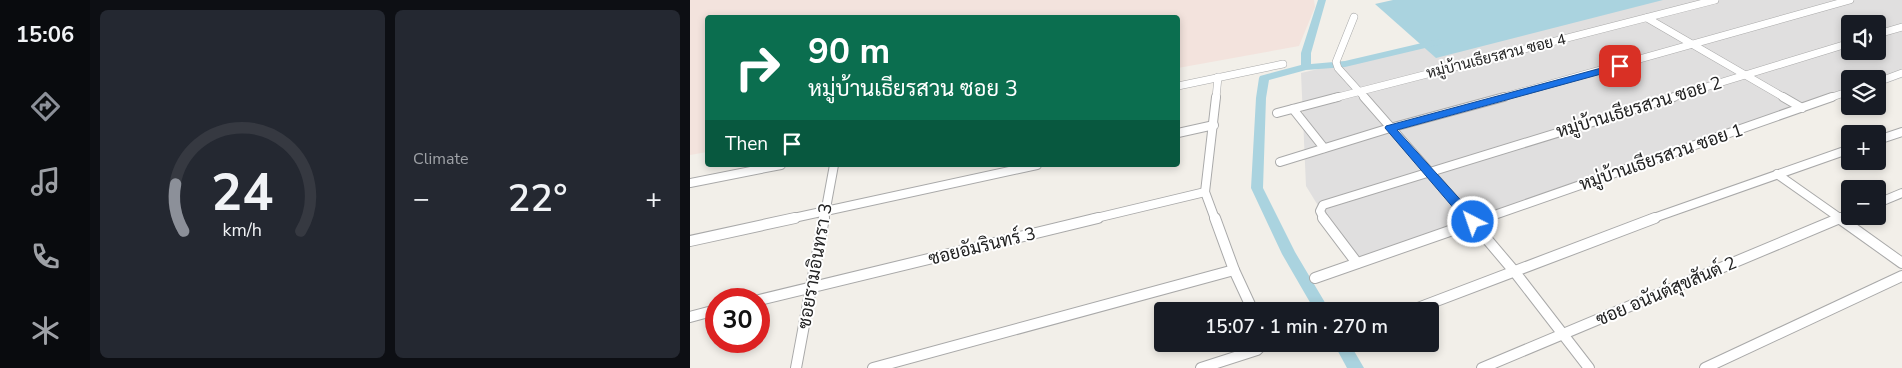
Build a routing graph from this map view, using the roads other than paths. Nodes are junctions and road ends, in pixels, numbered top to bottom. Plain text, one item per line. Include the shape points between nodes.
1 (1715, 0) edge
2 (1850, 0) edge
3 (1354, 18) dead end
4 (1647, 18) junction
5 (1902, 26) edge
6 (1886, 31) edge
7 (1694, 44) junction
8 (1841, 46) edge
9 (1283, 64) dead end
10 (1902, 73) edge
11 (1746, 75) junction
12 (1218, 78) junction
13 (1886, 79) edge
14 (1180, 86) edge
15 (1357, 91) junction
16 (1841, 94) edge
17 (1802, 108) junction
18 (1293, 109) junction
19 (1277, 113) dead end
20 (1214, 125) junction
21 (1390, 128) junction
22 (1902, 132) edge
23 (1180, 133) edge
24 (1886, 137) edge
25 (1324, 148) junction
26 (1841, 152) edge
27 (1280, 162) dead end
28 (771, 167) edge
29 (834, 167) edge
30 (1028, 167) edge
31 (1429, 172) junction
32 (1777, 174) junction
33 (690, 183) edge
34 (1205, 192) junction
35 (1900, 196) edge
36 (1886, 200) edge
37 (824, 213) junction
38 (1841, 214) edge
39 (1841, 218) edge
40 (1473, 222) junction
41 (1856, 225) edge
42 (690, 241) edge
43 (1357, 263) junction
44 (1902, 263) edge
45 (1234, 270) junction
46 (1514, 271) junction
47 (1902, 276) edge
48 (1315, 278) dead end
49 (811, 287) junction
50 (770, 297) edge
51 (1249, 302) edge
52 (1433, 302) edge
53 (705, 313) edge
54 (690, 317) edge
55 (1563, 334) junction
56 (1251, 352) edge
57 (796, 368) edge
58 (873, 368) edge
59 (1201, 368) edge
60 (1482, 368) edge
61 (1589, 368) edge
62 (1705, 368) edge

1 - 4 street, หมู่บ้านเธียรสวน ซอย 4
2 - 7 street
3 - 15 street via 1337,65
4 - 7 street
4 - 15 street, หมู่บ้านเธียรสวน ซอย 4
5 - 6 street
7 - 11 street
7 - 21 street
8 - 11 street, หมู่บ้านเธียรสวน ซอย 2
9 - 12 street
10 - 13 street
11 - 17 street
11 - 31 street, หมู่บ้านเธียรสวน ซอย 2
12 - 14 street
12 - 20 street
15 - 18 street, หมู่บ้านเธียรสวน ซอย 4
15 - 21 street
16 - 17 street, หมู่บ้านเธียรสวน ซอย 1
17 - 40 street, หมู่บ้านเธียรสวน ซอย 1
18 - 19 street, หมู่บ้านเธียรสวน ซอย 4
18 - 25 street
20 - 23 street
20 - 34 street
21 - 25 street
21 - 31 street
22 - 24 street
25 - 27 street
26 - 32 street
28 - 33 street
29 - 37 street, ซอยรามอินทรา 3
30 - 37 street
31 - 40 street
31 - 43 street, หมู่บ้านเธียรสวน ซอย 2 via 1323,205 1320,211 1324,220
32 - 38 street
32 - 46 street
34 - 45 street
34 - 49 street, ซอยอัมรินทร์ 3
35 - 36 street
37 - 42 street
37 - 49 street, ซอยรามอินทรา 3
39 - 55 street, ซอย อนันต์สุขสันต์ 2
40 - 43 street, หมู่บ้านเธียรสวน ซอย 1
40 - 46 street
41 - 44 street
43 - 48 street, หมู่บ้านเธียรสวน ซอย 1
45 - 51 street
45 - 58 street
46 - 52 street
46 - 55 street
47 - 62 street
49 - 50 street, ซอยอัมรินทร์ 3
49 - 57 street, ซอยรามอินทรา 3
53 - 54 street
55 - 60 street, ซอย อนันต์สุขสันต์ 2
55 - 61 street
56 - 59 street

